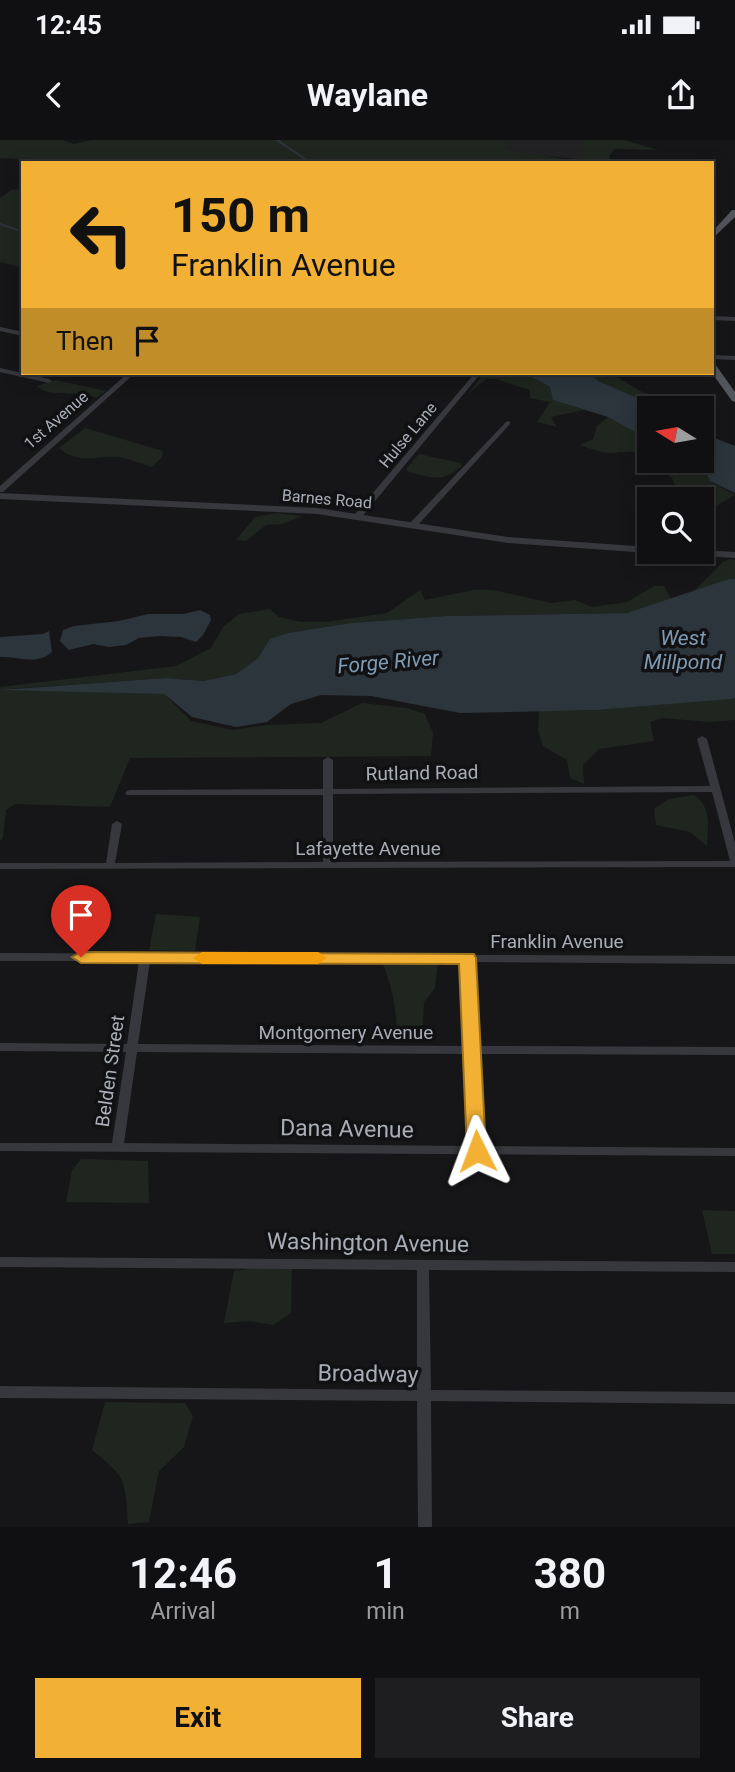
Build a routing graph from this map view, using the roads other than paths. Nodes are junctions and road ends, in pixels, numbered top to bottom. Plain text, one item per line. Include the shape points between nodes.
1 (735, 212) edge
2 (714, 235) edge
3 (714, 318) edge
4 (735, 319) edge
5 (0, 329) edge
6 (21, 334) edge
7 (714, 357) edge
8 (735, 358) edge
9 (714, 369) edge
10 (0, 370) edge
11 (21, 375) edge
12 (22, 375) edge
13 (130, 375) edge
14 (476, 375) edge
15 (49, 381) dead end
16 (735, 400) edge
17 (508, 424) dead end
18 (0, 490) edge
19 (0, 496) edge
20 (358, 516) junction
21 (413, 525) junction
22 (637, 549) edge
23 (714, 554) edge
24 (735, 555) edge
25 (702, 739) dead end
26 (328, 760) dead end
27 (714, 789) junction
28 (327, 792) junction
29 (130, 793) dead end
30 (117, 824) dead end
31 (735, 863) edge
32 (110, 865) junction
33 (328, 865) junction
34 (0, 866) edge
35 (0, 957) edge
36 (145, 958) junction
37 (468, 958) junction
38 (735, 960) edge
39 (0, 1047) edge
40 (132, 1048) junction
41 (471, 1049) junction
42 (735, 1051) edge
43 (0, 1147) edge
44 (117, 1148) junction
45 (477, 1151) junction
46 (735, 1152) edge
47 (0, 1262) edge
48 (423, 1264) junction
49 (735, 1267) edge
50 (0, 1392) edge
51 (425, 1396) junction
52 (735, 1398) edge
53 (425, 1527) edge

1 - 2 main road
3 - 4 street
5 - 6 street
7 - 8 street
9 - 16 main road
10 - 11 street
12 - 15 street
13 - 18 street, 1st Avenue
14 - 20 street, Hulse Lane
17 - 21 street
19 - 20 street, Barnes Road
20 - 21 street, Barnes Road
21 - 22 street, Barnes Road via 508,540
23 - 24 street
25 - 27 street
26 - 28 street
27 - 28 street, Rutland Road
27 - 31 street
28 - 29 street, Rutland Road
28 - 33 street
30 - 32 street
31 - 33 street, Lafayette Avenue
32 - 33 street, Lafayette Avenue
32 - 34 street, Lafayette Avenue
35 - 36 street, Franklin Avenue
36 - 37 street, Franklin Avenue
36 - 40 street, Belden Street
37 - 38 street, Franklin Avenue
37 - 41 street
39 - 40 street, Montgomery Avenue
40 - 41 street, Montgomery Avenue
40 - 44 street, Belden Street
41 - 42 street, Montgomery Avenue
41 - 45 street
43 - 44 street, Dana Avenue
44 - 45 street, Dana Avenue
45 - 46 street, Dana Avenue
47 - 48 street, Washington Avenue
48 - 49 street, Washington Avenue
48 - 51 street
50 - 51 street, Broadway
51 - 52 street, Broadway
51 - 53 street

